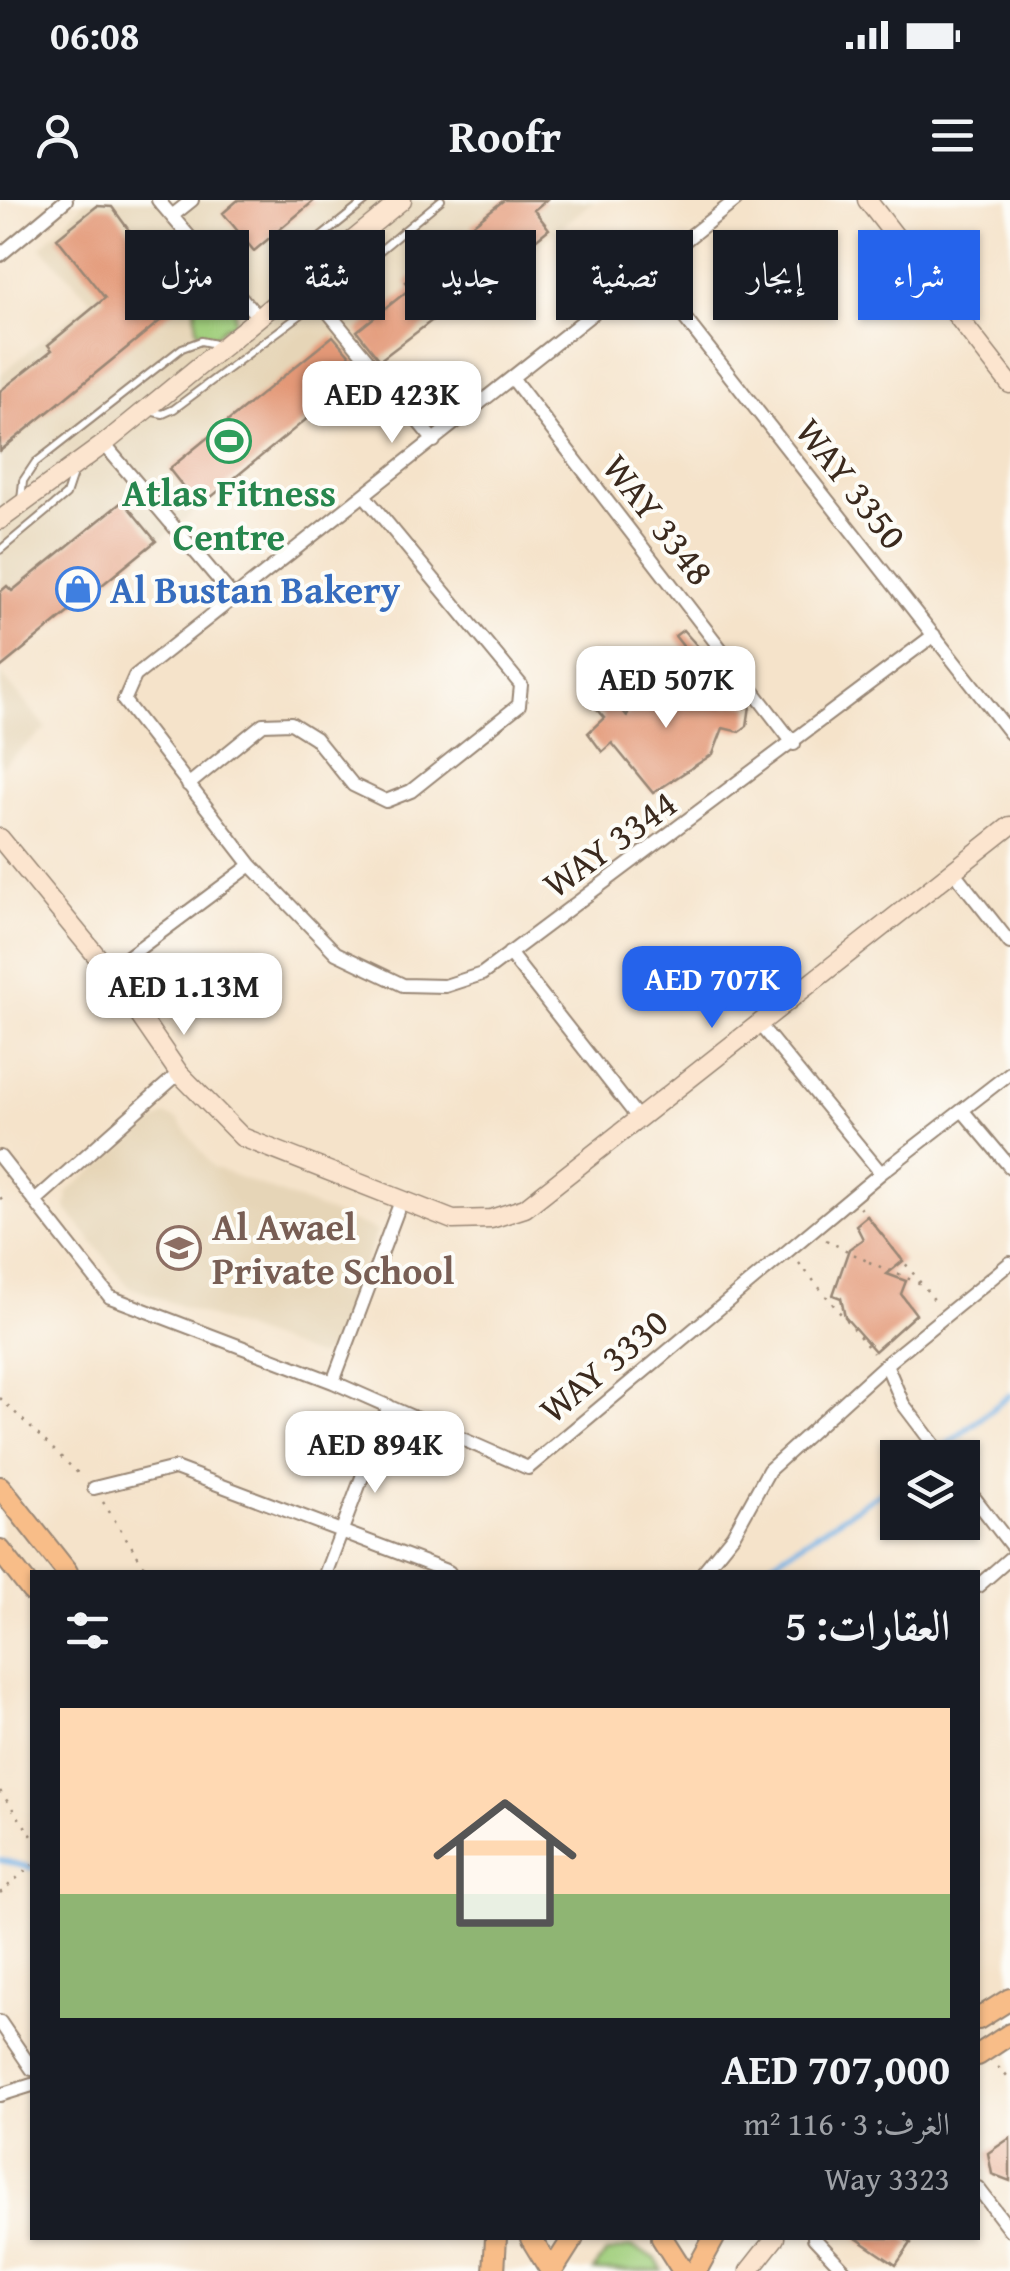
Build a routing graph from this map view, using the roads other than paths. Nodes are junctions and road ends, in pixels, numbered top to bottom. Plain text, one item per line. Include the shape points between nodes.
1 (66, 200) edge
2 (158, 200) edge
3 (192, 200) edge
4 (367, 200) edge
5 (402, 200) edge
6 (441, 200) edge
7 (736, 200) edge
8 (868, 200) edge
9 (172, 216) junction
10 (330, 230) edge
11 (365, 230) edge
12 (693, 233) edge
13 (385, 246) edge
14 (0, 256) edge
15 (269, 306) edge
16 (257, 316) junction
17 (293, 320) edge
18 (335, 320) edge
19 (585, 320) edge
20 (685, 320) edge
21 (222, 345) junction
22 (514, 379) junction
23 (1010, 384) edge
24 (144, 408) junction
25 (434, 440) junction
26 (104, 444) junction
27 (72, 464) junction
28 (364, 495) junction
29 (21, 503) junction
30 (0, 520) edge
31 (0, 550) edge
32 (235, 599) junction
33 (934, 635) junction
34 (1010, 733) edge
35 (794, 744) junction
36 (188, 785) junction
37 (1010, 826) edge
38 (0, 838) edge
39 (251, 865) junction
40 (953, 871) junction
41 (1010, 943) edge
42 (509, 953) junction
43 (109, 970) junction
44 (759, 1024) junction
45 (179, 1073) junction
46 (1010, 1073) edge
47 (962, 1111) junction
48 (639, 1119) junction
49 (0, 1156) edge
50 (1010, 1168) edge
51 (881, 1173) junction
52 (35, 1201) junction
53 (401, 1201) junction
54 (1010, 1264) edge
55 (886, 1364) junction
56 (333, 1382) junction
57 (389, 1406) junction
58 (930, 1440) edge
59 (0, 1487) edge
60 (94, 1488) road end
61 (980, 1505) edge
62 (340, 1529) junction
63 (1010, 1544) edge
64 (0, 1550) edge
65 (1010, 1558) edge
66 (65, 1570) edge
67 (327, 1570) edge
68 (444, 1570) edge
69 (705, 1570) edge
70 (980, 1584) edge
71 (30, 1588) edge
72 (1010, 1999) edge
73 (980, 2018) edge
74 (0, 2022) edge
75 (1010, 2034) edge
76 (980, 2053) edge
77 (30, 2066) edge
78 (30, 2086) edge
79 (0, 2095) edge
80 (980, 2191) edge
81 (1010, 2230) edge
82 (496, 2240) edge
83 (531, 2240) edge
84 (572, 2240) edge
85 (663, 2240) edge
86 (713, 2240) edge
87 (773, 2240) edge
88 (816, 2240) edge
89 (494, 2271) edge
90 (551, 2271) edge
91 (682, 2271) edge
92 (696, 2271) edge
93 (750, 2271) edge
94 (844, 2271) edge

1 - 14 street
2 - 9 street
3 - 9 street
4 - 10 lane
5 - 11 street
6 - 13 lane
7 - 12 street
8 - 23 street
9 - 16 street
15 - 16 street
16 - 21 street
17 - 24 lane via 169,412
18 - 25 street
19 - 22 street
20 - 33 street, WAY 3350
21 - 24 street
21 - 29 lane via 201,341 182,348 28,472
22 - 25 street
22 - 35 street, WAY 3348
24 - 26 street
25 - 28 street
26 - 27 street
26 - 32 street
27 - 29 street
27 - 31 lane via 66,495
28 - 32 street
28 - 36 street via 521,685 519,706 411,792 386,801 353,785 315,738 291,723 263,724
29 - 30 street
32 - 36 street, WAY 3344 via 135,676 124,701
33 - 34 street, WAY 3350
33 - 35 street, WAY 3344
35 - 42 street, WAY 3344
36 - 39 street, WAY 3344
37 - 40 street
38 - 43 street
39 - 42 street, WAY 3344 via 336,954 403,985 445,986 482,974
39 - 43 street
40 - 41 street
40 - 44 street
42 - 48 street
43 - 45 street
44 - 48 street
44 - 51 street
45 - 52 street
45 - 53 street via 242,1137
46 - 47 street, WAY 3330
47 - 50 street
47 - 51 street, WAY 3330
48 - 53 street via 525,1208 491,1219 452,1220
49 - 52 street, WAY 3330
51 - 57 street, WAY 3330 via 528,1468
52 - 56 street, WAY 3330 via 110,1296
53 - 56 street
54 - 55 street
55 - 58 street via 903,1404
55 - 69 street via 769,1470
56 - 57 street, WAY 3330
57 - 62 street
59 - 66 main road
60 - 62 street via 175,1468
61 - 63 street
62 - 67 street
62 - 68 street
64 - 71 main road
65 - 70 street
72 - 73 main road
74 - 77 street
75 - 76 main road
78 - 79 street
80 - 81 street
82 - 89 main road
83 - 90 main road
84 - 90 main road
85 - 91 main road
86 - 92 main road
87 - 93 street
88 - 94 street

